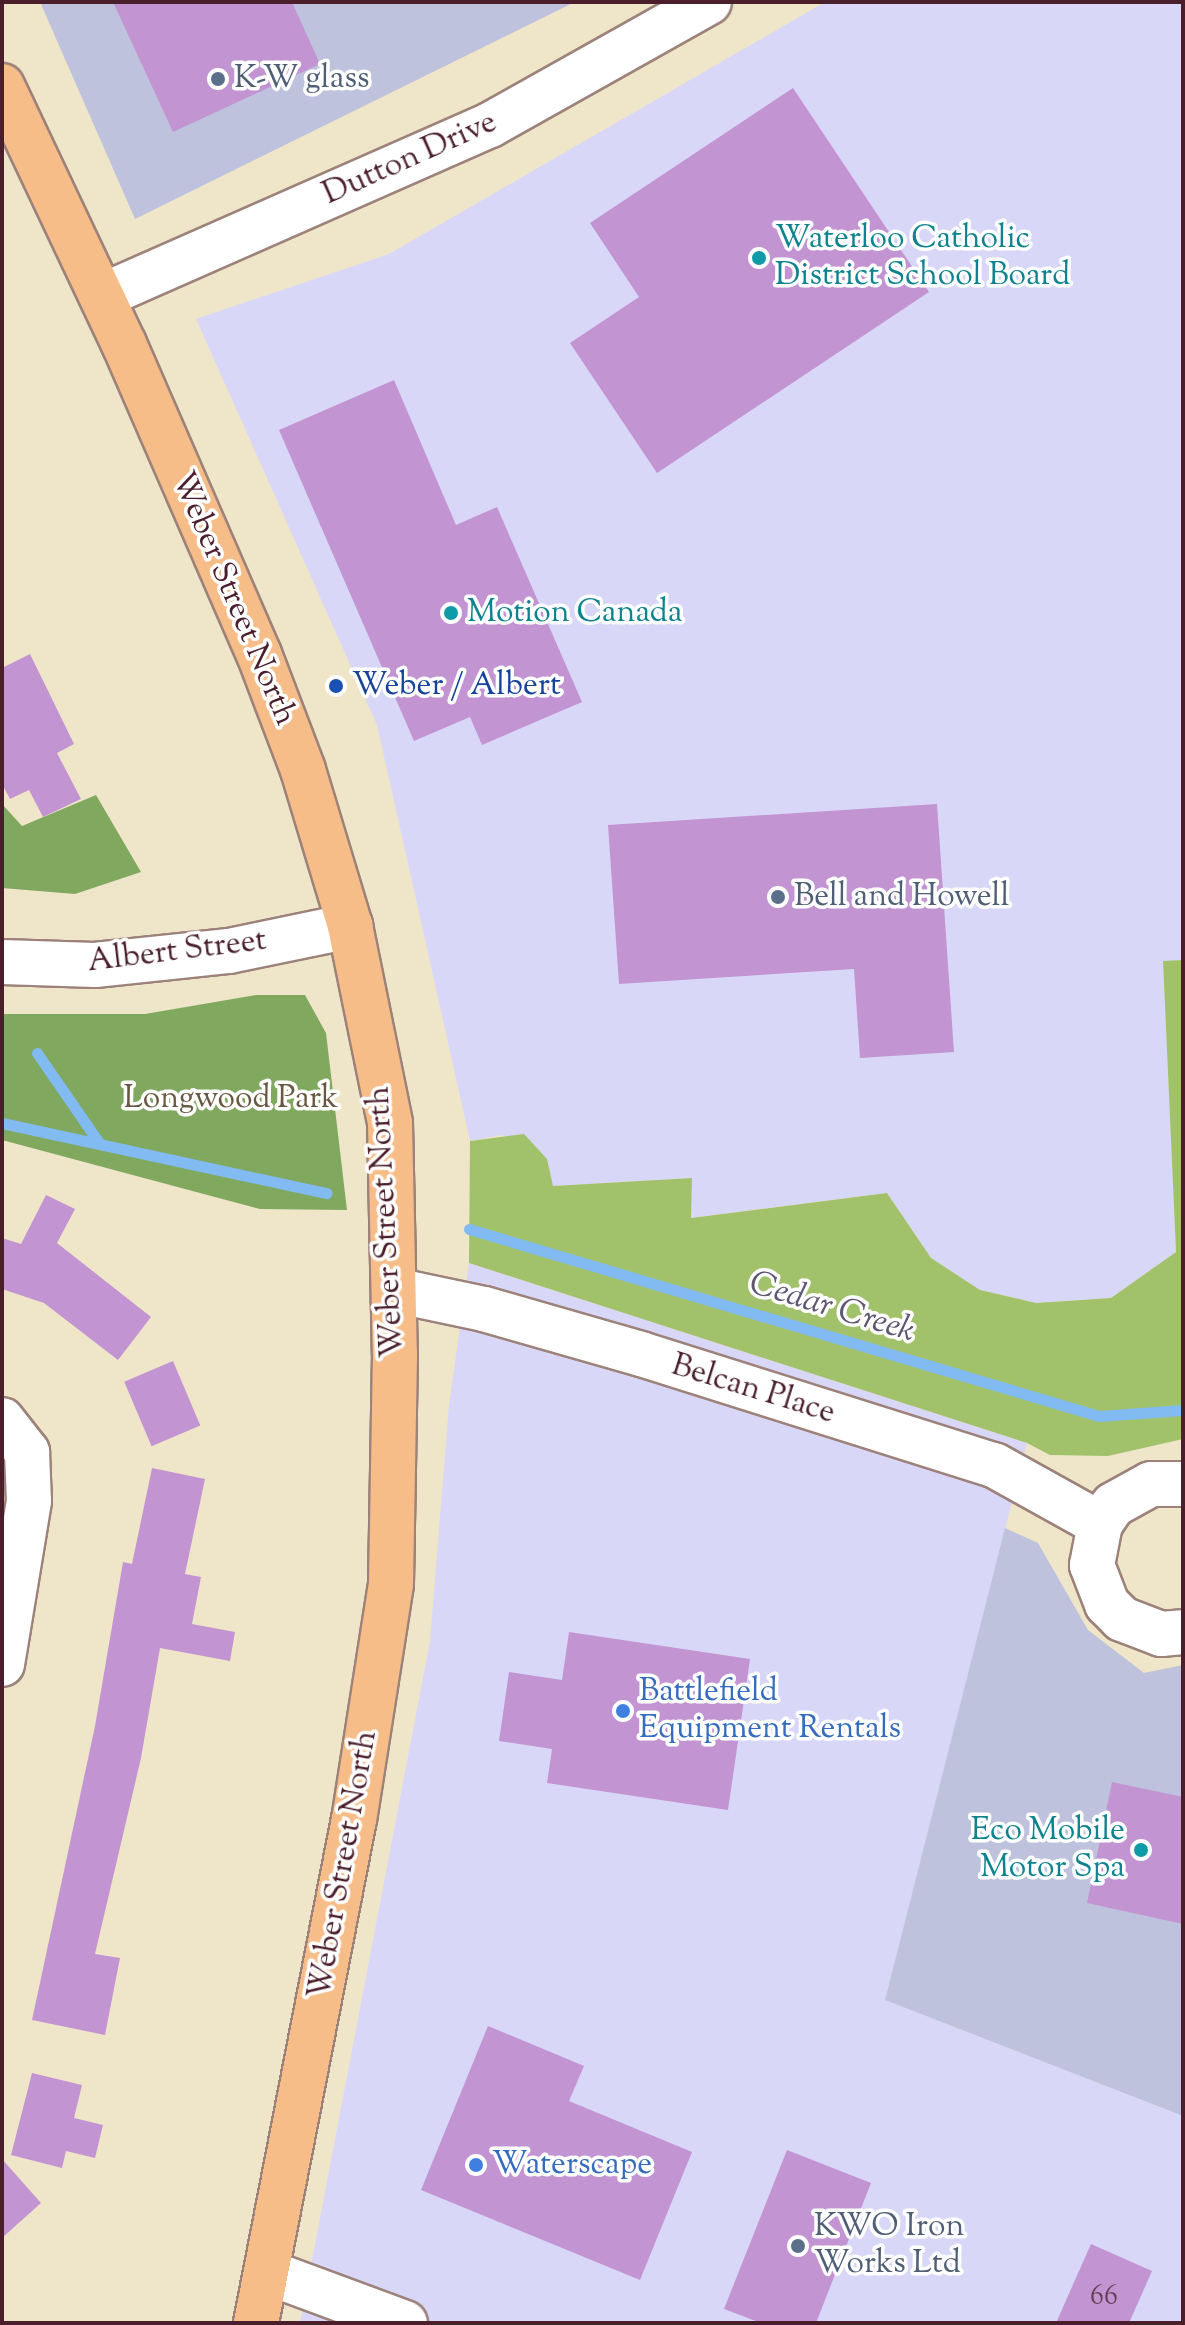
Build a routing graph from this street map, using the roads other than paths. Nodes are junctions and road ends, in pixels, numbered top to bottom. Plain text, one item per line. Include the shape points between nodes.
1 (709, 2) edge
2 (2, 86) edge
3 (102, 296) junction
4 (350, 926) junction
5 (2, 962) edge
6 (394, 1290) junction
7 (2, 1420) edge
8 (1183, 1484) edge
9 (1100, 1524) junction
10 (1183, 1632) edge
11 (2, 1664) edge
12 (267, 2272) junction
13 (256, 2323) edge
14 (405, 2323) edge

1 - 3 street, Dutton Drive via 490,125
2 - 3 main road, Weber Street North
3 - 4 main road, Weber Street North via 259,654 327,836
4 - 5 street, Albert Street via 214,953 95,965
4 - 6 main road, Weber Street North via 390,1123
6 - 9 street, Belcan Place via 484,1309 641,1354 994,1465
6 - 12 main road, Weber Street North via 391,1584 354,1819
7 - 11 street via 27,1452 29,1501
8 - 9 street via 1151,1484 1130,1492
9 - 10 street via 1092,1565 1107,1604 1141,1629
12 - 13 main road, Weber Street North
12 - 14 street

